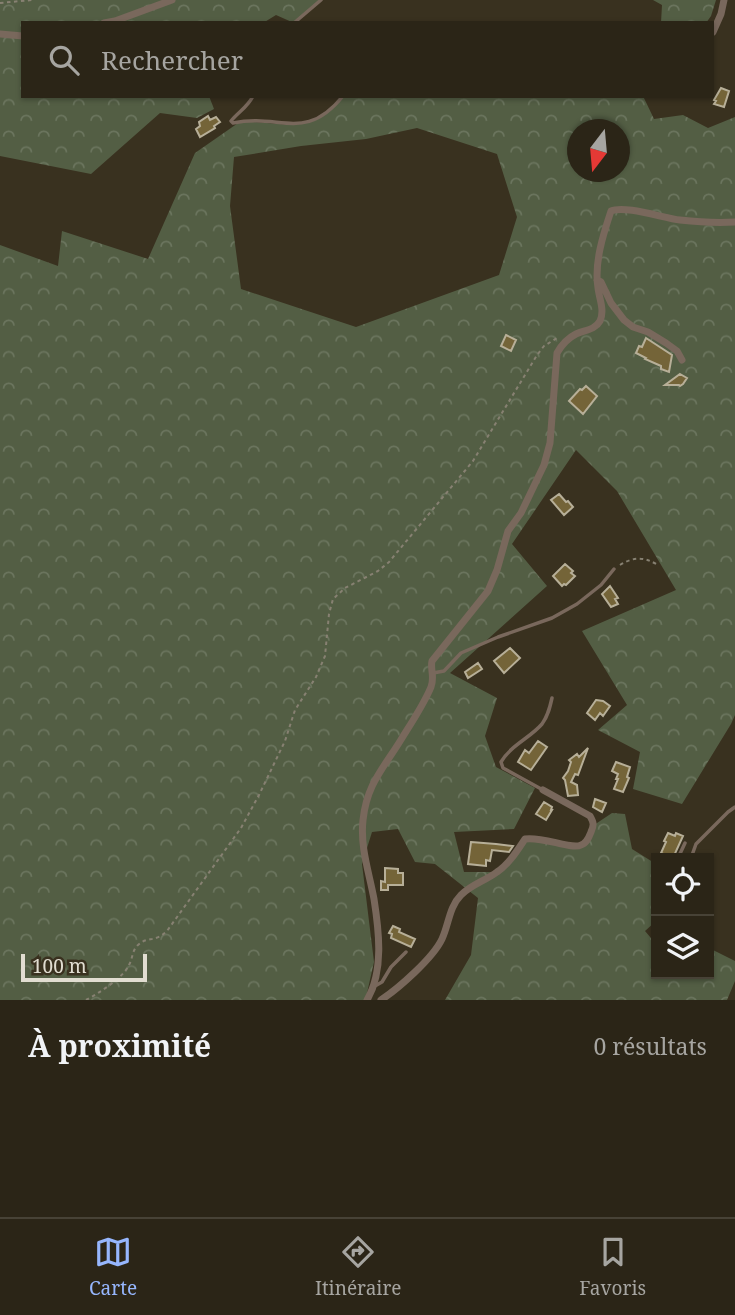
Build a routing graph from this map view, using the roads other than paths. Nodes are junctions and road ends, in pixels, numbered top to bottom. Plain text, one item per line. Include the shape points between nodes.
1 (172, 0) edge
2 (321, 0) edge
3 (724, 0) edge
4 (115, 21) edge
5 (296, 21) edge
6 (714, 32) edge
7 (0, 34) edge
8 (21, 36) edge
9 (252, 98) edge
10 (341, 98) edge
11 (735, 222) edge
12 (597, 280) junction
13 (682, 360) dead end
14 (614, 569) road end
15 (433, 673) junction
16 (552, 698) dead end
17 (543, 790) joint
18 (735, 807) edge
19 (685, 843) dead end
20 (680, 853) edge
21 (693, 853) edge
22 (406, 951) dead end
23 (373, 986) junction
24 (367, 1000) edge
25 (381, 1000) edge

1 - 4 street
2 - 5 lane
3 - 6 street
7 - 8 street
9 - 10 lane via 233,123 259,119 307,123 320,118
11 - 12 street via 678,220 614,209 606,227
12 - 13 street via 624,320 666,343
12 - 15 street via 600,321 576,334 555,357 550,443 544,465 508,531 488,591 432,661
14 - 15 lane via 577,604 461,653 444,671
15 - 23 street via 432,685 372,785 363,816 378,942
16 - 17 lane via 542,724 501,762 503,768
17 - 25 street via 590,816 594,825 589,839 575,846 525,839 498,872 459,897 436,948
18 - 21 lane via 696,844
19 - 20 lane
22 - 23 lane via 382,982
23 - 24 street

